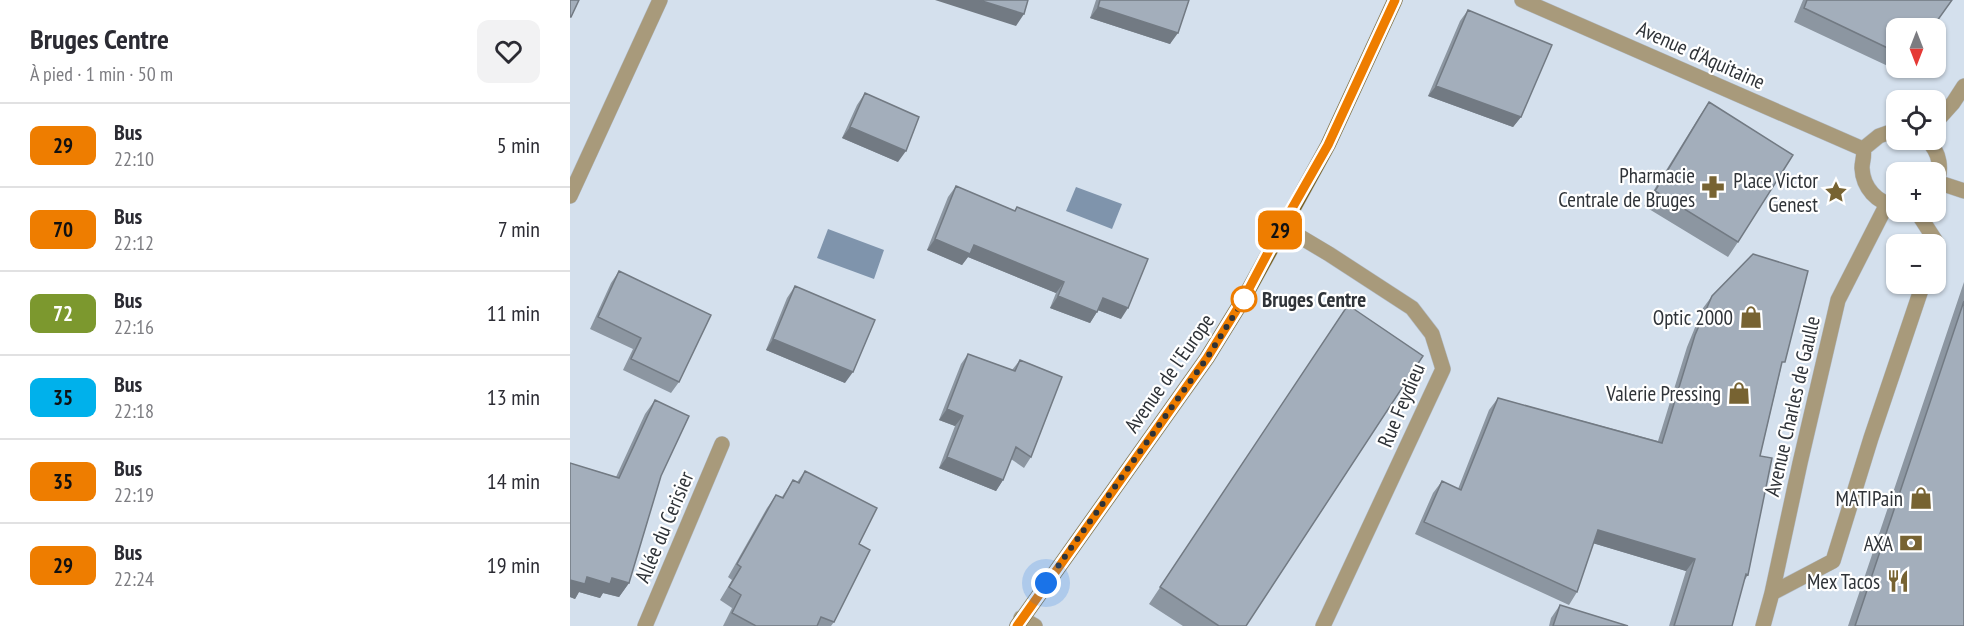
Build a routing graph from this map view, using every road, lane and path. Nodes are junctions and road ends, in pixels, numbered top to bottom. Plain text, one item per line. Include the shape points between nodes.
1 (660, 0) edge
2 (1395, 0) edge
3 (1522, 0) edge
4 (1964, 86) edge
5 (1946, 111) edge
6 (1886, 134) edge
7 (1863, 148) junction
8 (1946, 186) edge
9 (1964, 191) edge
10 (570, 196) edge
11 (1886, 202) edge
12 (1886, 214) edge
13 (1282, 226) junction
14 (1920, 294) edge
15 (722, 444) dead end
16 (1772, 593) junction
17 (1019, 622) edge
18 (645, 626) edge
19 (1035, 626) edge
20 (1323, 626) edge
21 (1763, 626) edge

1 - 10 street
2 - 13 main road, Avenue de l'Europe via 1328,145
3 - 7 street, Avenue d'Aquitaine
4 - 5 street
6 - 7 street
7 - 11 street via 1863,178 1868,189
8 - 9 street
12 - 16 street, Avenue Charles de Gaulle via 1838,300
13 - 17 main road, Avenue de l'Europe via 1207,358
13 - 20 street, Rue Feydieu via 1412,308 1432,334 1443,369
14 - 16 street via 1833,561
15 - 18 street, Allée du Cerisier
16 - 21 street, Avenue Charles de Gaulle
17 - 19 street

